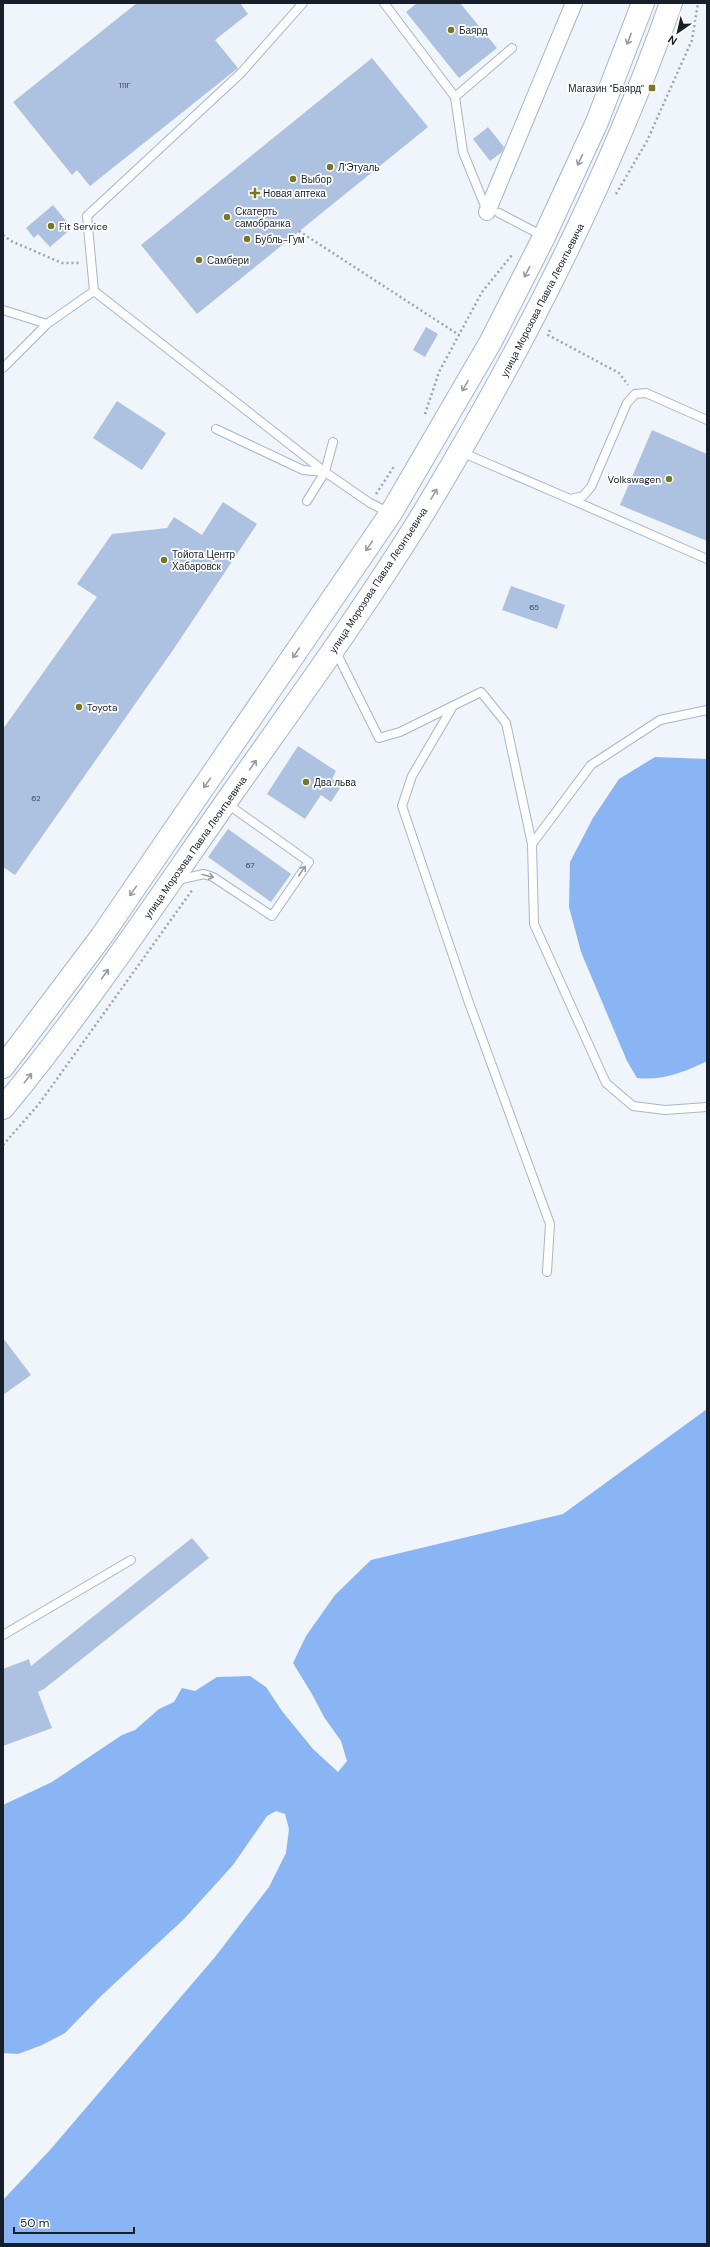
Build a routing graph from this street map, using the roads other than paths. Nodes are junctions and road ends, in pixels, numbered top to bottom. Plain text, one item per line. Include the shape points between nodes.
1 (303, 3) edge
2 (384, 3) edge
3 (574, 3) edge
4 (643, 3) edge
5 (671, 3) edge
6 (512, 48) dead end
7 (455, 97) junction
8 (493, 212) junction
9 (544, 237) junction
10 (94, 291) junction
11 (3, 310) edge
12 (47, 324) junction
13 (3, 368) edge
14 (707, 420) edge
15 (216, 429) dead end
16 (333, 442) dead end
17 (459, 451) junction
18 (325, 472) junction
19 (570, 499) junction
20 (306, 501) dead end
21 (391, 513) junction
22 (707, 559) edge
23 (334, 648) junction
24 (453, 705) junction
25 (707, 710) edge
26 (233, 793) junction
27 (532, 844) junction
28 (170, 882) junction
29 (3, 1067) edge
30 (707, 1107) edge
31 (3, 1108) edge
32 (547, 1272) dead end
33 (131, 1560) dead end
34 (3, 1635) edge

1 - 10 lane via 241,73 87,216
2 - 7 lane
3 - 8 street
4 -> 9 main road via 597,122
5 - 17 main road, улица Морозова Павла Леонтьевича via 651,61 584,218 512,359
6 - 7 lane
7 - 8 lane via 463,152
8 - 9 lane
9 -> 21 main road via 490,343
10 - 12 lane
10 - 18 lane
11 - 12 lane
12 - 13 lane
14 - 19 lane via 646,393 635,394 627,403 591,487 583,496
15 - 18 lane via 303,470
16 - 18 lane
17 - 19 lane
23 -> 17 main road, улица Морозова Павла Леонтьевича via 423,514
18 - 20 lane
18 - 21 lane via 370,503
19 - 22 lane
21 -> 29 main road via 101,938
23 - 24 lane via 380,738 400,732
26 -> 23 main road, улица Морозова Павла Леонтьевича
24 - 27 lane via 481,692 506,723
24 - 32 lane via 412,776 402,806 468,1000 550,1224
25 - 27 lane via 660,720 591,765
26 - 28 main road, улица Морозова Павла Леонтьевича
28 -> 26 lane via 204,874 213,877 272,916 308,862 233,808
27 - 30 lane via 534,924 606,1083 633,1106 665,1110
31 -> 28 main road, улица Морозова Павла Леонтьевича via 69,1025
33 - 34 lane

